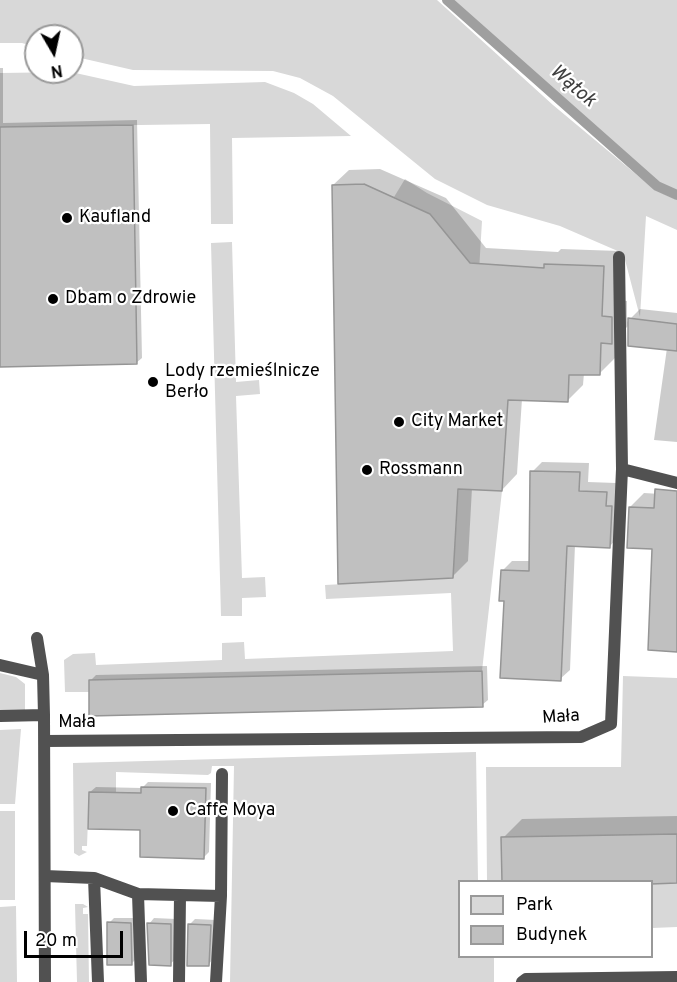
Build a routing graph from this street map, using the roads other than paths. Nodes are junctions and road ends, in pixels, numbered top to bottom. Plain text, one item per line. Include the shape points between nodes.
1 (619, 257) dead end
2 (622, 469) junction
3 (677, 483) edge
4 (37, 638) dead end
5 (0, 665) edge
6 (43, 675) junction
7 (44, 715) junction
8 (0, 716) edge
9 (45, 741) junction
10 (222, 774) dead end
11 (45, 876) junction
12 (94, 878) junction
13 (138, 894) junction
14 (180, 895) junction
15 (221, 896) junction
16 (677, 977) edge
17 (45, 982) edge
18 (98, 982) edge
19 (141, 982) edge
20 (179, 982) edge
21 (216, 982) edge
22 (522, 982) edge

1 - 2 lane, Mała
2 - 3 lane
2 - 9 lane, Mała via 611,724 581,737
4 - 6 lane
5 - 6 lane
6 - 7 lane
7 - 8 lane
7 - 9 lane
9 - 11 lane
10 - 15 lane
11 - 12 lane
11 - 17 lane
12 - 13 lane
12 - 18 lane
13 - 14 lane
13 - 19 lane
14 - 15 lane
14 - 20 lane
15 - 21 lane
16 - 22 lane

